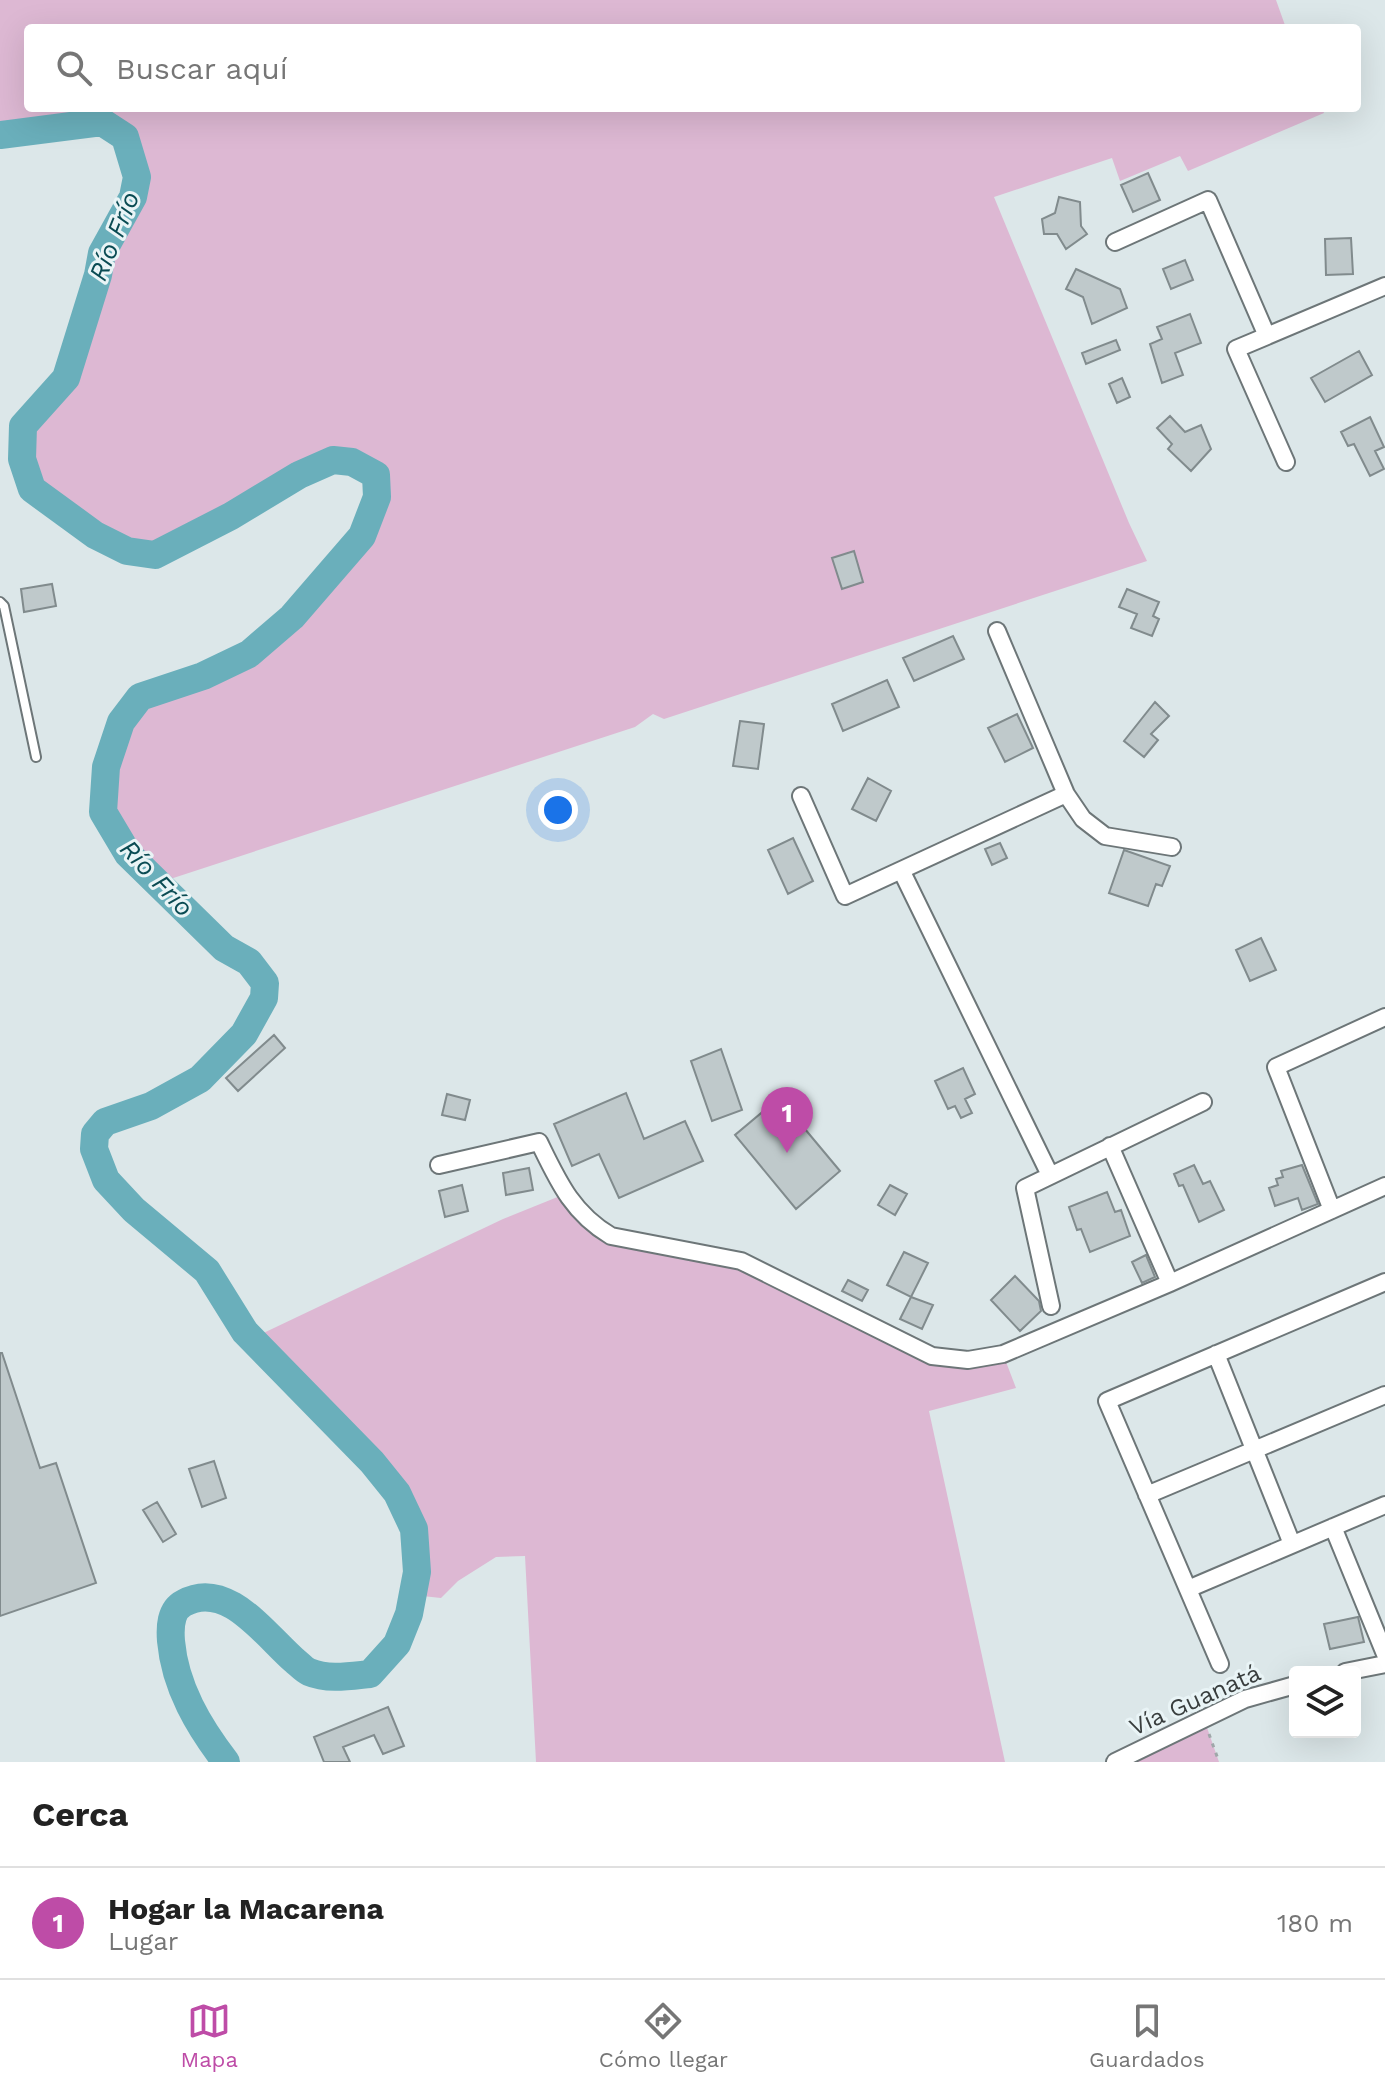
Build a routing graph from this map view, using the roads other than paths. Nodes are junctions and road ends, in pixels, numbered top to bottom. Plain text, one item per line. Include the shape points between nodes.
1 (1115, 242) dead end
2 (1385, 286) edge
3 (1267, 336) junction
4 (1286, 462) dead end
5 (0, 602) edge
6 (997, 631) dead end
7 (36, 757) dead end
8 (1066, 794) junction
9 (801, 796) dead end
10 (1172, 847) dead end
11 (902, 872) junction
12 (1385, 1017) edge
13 (1203, 1102) dead end
14 (1110, 1146) junction
15 (439, 1165) dead end
16 (1050, 1175) junction
17 (1385, 1186) edge
18 (1332, 1210) junction
19 (1385, 1282) edge
20 (1170, 1283) junction
21 (1051, 1306) dead end
22 (1216, 1354) junction
23 (1385, 1395) edge
24 (1255, 1450) junction
25 (1147, 1495) junction
26 (1385, 1505) edge
27 (1333, 1527) junction
28 (1292, 1544) junction
29 (1188, 1589) junction
30 (1385, 1654) edge
31 (1220, 1664) dead end
32 (1385, 1664) edge
33 (1361, 1669) edge
34 (1289, 1687) edge
35 (1115, 1762) edge

1 - 3 street via 1208,200
2 - 3 street
3 - 4 street via 1236,349
5 - 7 lane
6 - 8 street
8 - 10 street via 1083,819 1105,836
8 - 11 street
9 - 11 street via 845,896
11 - 16 street
12 - 18 street via 1276,1067
13 - 14 street
14 - 16 street
14 - 20 street
15 - 20 street via 539,1142 565,1194 593,1225 611,1236 741,1261 932,1356 968,1360 1003,1354
16 - 21 street via 1025,1188
17 - 18 street
18 - 20 street
19 - 22 street
22 - 24 street
22 - 25 street via 1107,1401
23 - 24 street
24 - 25 street
24 - 28 street
25 - 29 street
26 - 27 street
27 - 28 street
27 - 30 street
28 - 29 street
29 - 31 street
32 - 33 street
34 - 35 street, Vía Guanatá via 1245,1699

